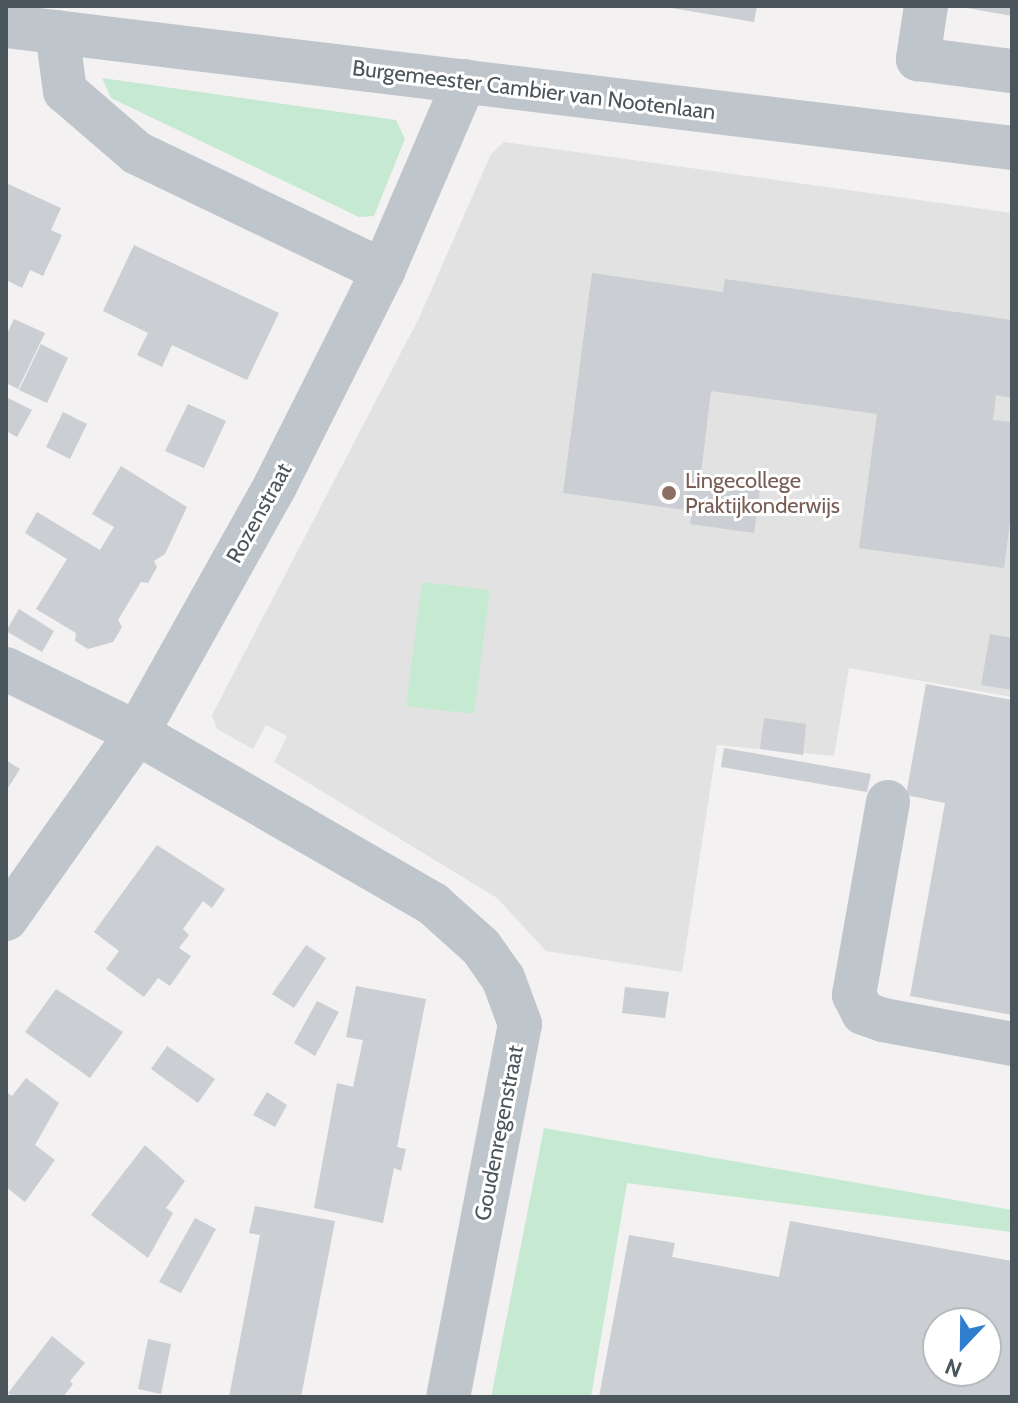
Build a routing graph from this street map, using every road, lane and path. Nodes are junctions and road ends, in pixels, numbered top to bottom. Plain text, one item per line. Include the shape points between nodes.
1 (926, 6) edge
2 (6, 26) edge
3 (57, 32) junction
4 (1012, 71) edge
5 (465, 81) junction
6 (1012, 148) edge
7 (383, 271) junction
8 (6, 669) edge
9 (137, 733) junction
10 (888, 802) dead end
11 (6, 919) edge
12 (1012, 1044) edge
13 (448, 1397) edge

1 - 4 street via 918,59
2 - 3 street, Burgemeester Cambier van Nootenlaan
3 - 5 street, Burgemeester Cambier van Nootenlaan
3 - 7 street via 65,91 137,153
5 - 6 street, Burgemeester Cambier van Nootenlaan
5 - 7 street, Rozenstraat
7 - 9 street, Rozenstraat via 275,486
8 - 9 street, Goudenregenstraat
9 - 11 street, Rozenstraat
9 - 13 street, Goudenregenstraat via 433,904 481,947 503,978 520,1024
10 - 12 street via 854,995 863,1013

